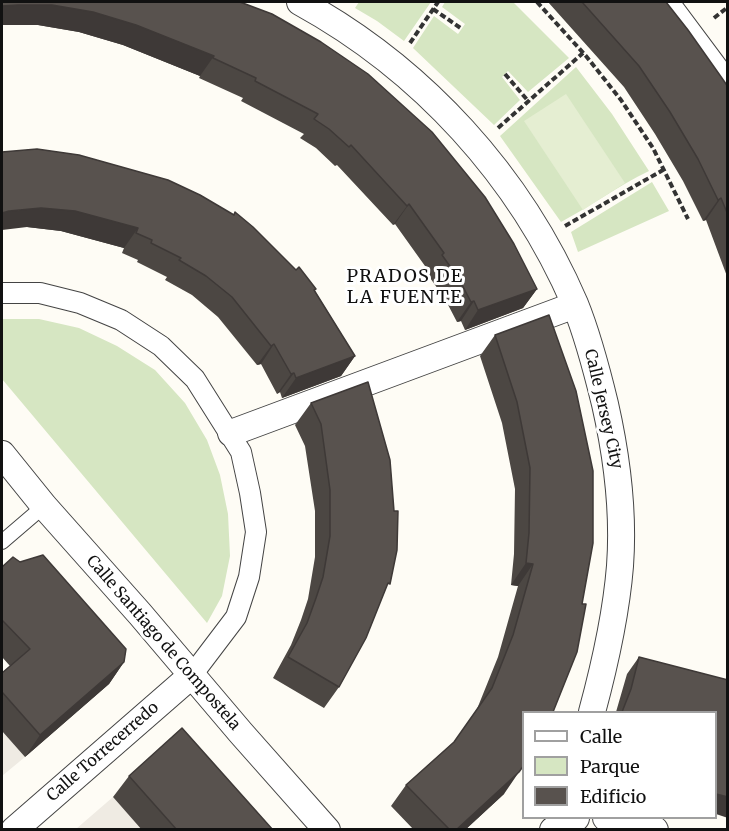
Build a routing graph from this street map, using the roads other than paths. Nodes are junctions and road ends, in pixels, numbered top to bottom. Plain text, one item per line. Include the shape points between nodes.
1 (300, 2) edge
2 (669, 2) edge
3 (728, 81) edge
4 (2, 293) edge
5 (575, 305) junction
6 (231, 433) junction
7 (2, 454) edge
8 (44, 506) junction
9 (2, 542) edge
10 (192, 675) junction
11 (592, 711) edge
12 (574, 819) edge
13 (610, 819) edge
14 (14, 830) edge
15 (327, 830) edge
16 (552, 830) edge
17 (655, 830) edge

1 - 5 street, Calle Jersey City via 395,64 478,147 543,240
2 - 3 street
4 - 6 street via 40,293 80,303 121,320 161,346 195,379
5 - 6 street
5 - 11 street, Calle Jersey City via 597,368 620,487 620,565 610,641
6 - 10 street via 241,452 253,513 255,532 249,577 236,617
7 - 8 street, Calle Santiago de Compostela
8 - 9 lane
8 - 10 street, Calle Santiago de Compostela
10 - 14 street, Calle Torrecerredo
10 - 15 street, Calle Santiago de Compostela
12 - 16 street
13 - 17 street

